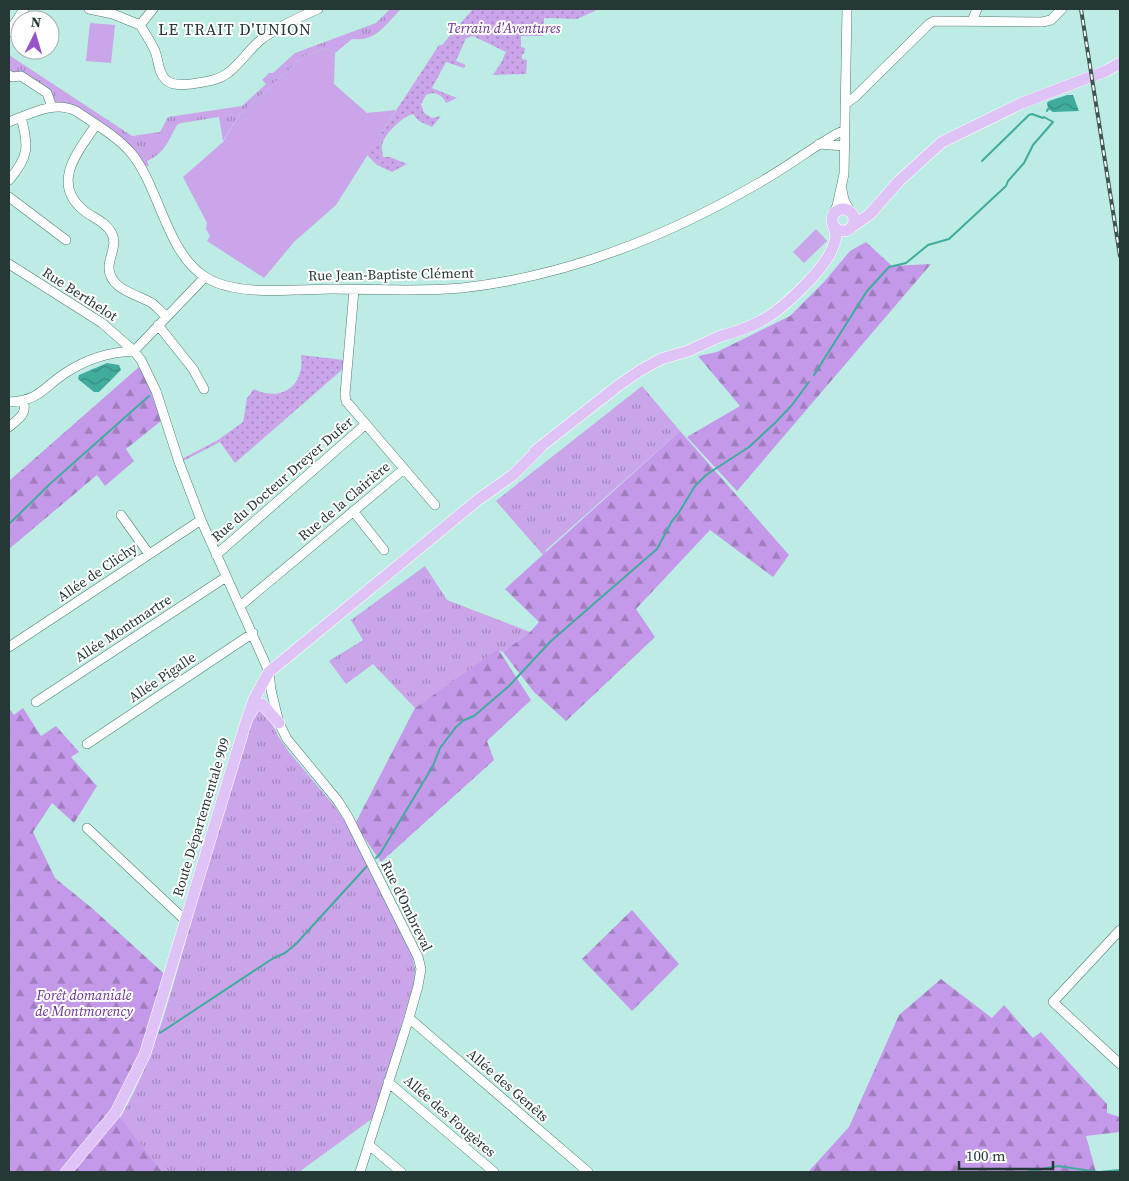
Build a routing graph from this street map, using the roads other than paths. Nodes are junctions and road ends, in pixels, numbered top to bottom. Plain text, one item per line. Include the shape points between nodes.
1 (24, 9) edge
2 (89, 9) edge
3 (153, 9) edge
4 (318, 9) edge
5 (847, 9) edge
6 (977, 9) edge
7 (1062, 9) edge
8 (972, 21) junction
9 (140, 24) junction
10 (9, 32) edge
11 (1120, 57) edge
12 (1120, 63) edge
13 (9, 75) edge
14 (1088, 77) junction
15 (865, 88) junction
16 (845, 93) junction
17 (845, 104) junction
18 (52, 106) junction
19 (21, 117) junction
20 (9, 122) edge
21 (96, 125) junction
22 (845, 130) junction
23 (819, 144) junction
24 (844, 146) junction
25 (9, 180) edge
26 (843, 180) junction
27 (9, 197) edge
28 (882, 200) junction
29 (850, 211) junction
30 (833, 220) junction
31 (851, 227) junction
32 (66, 240) dead end
33 (9, 264) edge
34 (816, 272) junction
35 (205, 277) junction
36 (354, 290) junction
37 (166, 316) junction
38 (158, 325) junction
39 (134, 351) junction
40 (204, 389) dead end
41 (41, 393) junction
42 (23, 401) junction
43 (9, 402) edge
44 (24, 414) junction
45 (366, 424) junction
46 (9, 427) edge
47 (404, 469) junction
48 (435, 506) dead end
49 (353, 511) junction
50 (121, 515) dead end
51 (201, 520) junction
52 (384, 550) dead end
53 (149, 554) junction
54 (216, 555) junction
55 (226, 578) junction
56 (240, 606) junction
57 (253, 633) junction
58 (9, 646) edge
59 (268, 672) junction
60 (36, 702) dead end
61 (279, 723) junction
62 (245, 725) junction
63 (87, 744) dead end
64 (87, 828) dead end
65 (186, 920) junction
66 (1120, 930) edge
67 (409, 1018) junction
68 (1120, 1064) edge
69 (388, 1082) junction
70 (369, 1145) junction
71 (66, 1172) edge
72 (360, 1172) edge
73 (401, 1172) edge
74 (494, 1172) edge
75 (588, 1172) edge

1 - 10 street
2 - 9 street
3 - 9 street
4 - 9 street via 277,28 222,76 180,85 164,78 155,51
5 - 16 street
6 - 8 street
7 - 8 street via 1052,20 1042,22
8 - 15 street via 934,21 929,24
11 - 14 main road
12 - 14 main road
13 - 18 street via 21,76 46,93
14 - 28 main road via 1022,103 949,138 907,173
15 - 16 street
15 - 17 street
16 - 17 street
17 - 22 street
18 - 19 street
18 - 21 street via 72,109
19 - 20 street
19 - 25 street via 27,146 18,169
21 - 35 street via 132,154 184,257
21 - 37 street via 70,166 70,192 82,209 111,232 114,242 109,270 112,279 121,288 156,306
22 - 23 street, Rue Jean-Baptiste Clément
22 - 24 street
23 - 24 street
23 - 36 street, Rue Jean-Baptiste Clément via 758,184 692,219 644,241 579,263 503,282 459,288
24 - 26 street
26 - 29 street via 843,197
26 - 30 street
27 - 32 street
28 - 29 main road via 864,213
28 - 31 main road via 866,218
29 - 30 main road via 842,209
29 - 31 main road via 854,218
30 - 31 main road via 840,231
30 - 34 main road via 835,244
31 - 34 main road via 833,257
33 - 39 street, Rue Berthelot via 102,323
34 - 59 main road, Route Départementale 909 via 770,316 660,360 619,385 540,448 513,475 479,499
35 - 36 street, Rue Jean-Baptiste Clément via 238,289
35 - 37 street
36 - 45 street, Rue de la Clairière via 345,394 348,404
37 - 38 street
38 - 39 street
38 - 40 street via 194,369
39 - 41 street via 78,365
39 - 51 street, Rue Berthelot via 156,391
41 - 42 street
41 - 44 street
42 - 43 street
42 - 44 street
44 - 46 street
45 - 47 street, Rue de la Clairière
45 - 54 street, Rue du Docteur Dreyer Dufer
47 - 48 street
47 - 49 street, Rue de la Clairière
49 - 52 street
49 - 56 street, Rue de la Clairière
50 - 53 street
51 - 53 street, Allée de Clichy
51 - 54 street, Rue d'Ombreval
53 - 58 street, Allée de Clichy
54 - 55 street, Rue d'Ombreval
55 - 56 street, Rue d'Ombreval
55 - 60 street, Allée Montmartre
56 - 57 street, Rue d'Ombreval
57 - 59 street, Rue d'Ombreval
57 - 63 street, Allée Pigalle
59 - 61 street, Rue d'Ombreval
59 - 62 main road, Route Départementale 909
61 - 62 main road via 262,704 254,707
61 - 67 street, Rue d'Ombreval via 286,739 348,817 410,938 421,973
62 - 65 main road, Route Départementale 909
64 - 65 street
65 - 71 main road, Route Départementale 909 via 138,1070 116,1112
66 - 68 street via 1053,1002
67 - 69 street, Rue d'Ombreval
67 - 75 street, Allée des Genêts
69 - 70 street, Rue d'Ombreval
69 - 74 street, Allée des Fougères
70 - 72 street, Rue d'Ombreval
70 - 73 street

